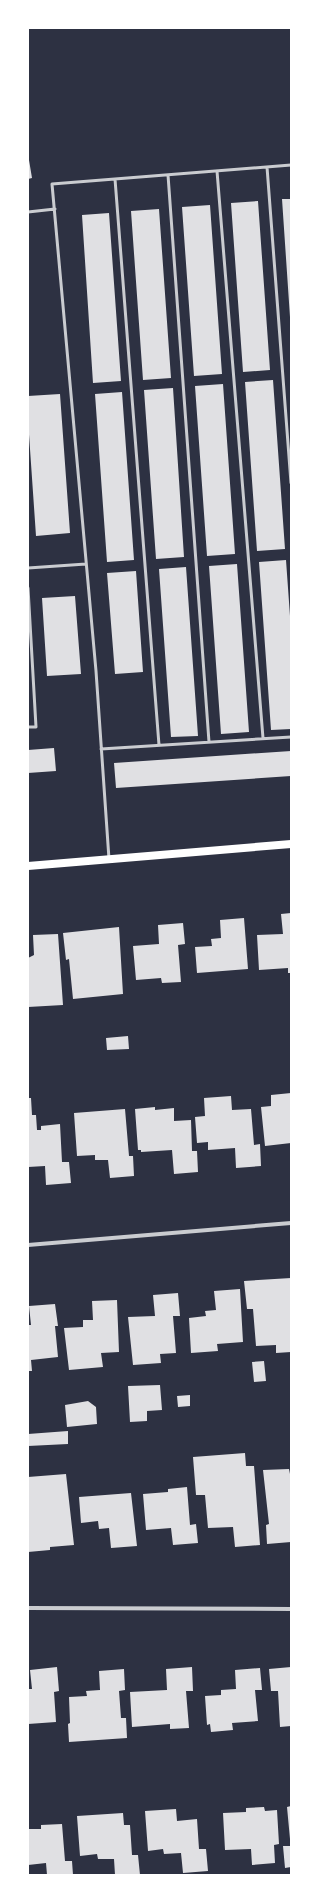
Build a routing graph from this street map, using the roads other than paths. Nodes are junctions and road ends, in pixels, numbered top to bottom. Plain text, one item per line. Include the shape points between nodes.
1 (291, 165) edge
2 (267, 167) junction
3 (217, 172) junction
4 (168, 175) junction
5 (115, 179) junction
6 (54, 209) junction
7 (28, 212) edge
8 (291, 483) edge
9 (86, 564) junction
10 (28, 568) edge
11 (28, 588) edge
12 (28, 727) edge
13 (291, 736) edge
14 (263, 738) junction
15 (209, 742) junction
16 (159, 745) junction
17 (101, 749) junction
18 (291, 844) edge
19 (109, 859) junction
20 (28, 866) edge
21 (291, 1223) edge
22 (28, 1245) edge
23 (28, 1608) edge
24 (291, 1609) edge

1 - 2 lane
2 - 3 lane
2 - 8 lane
3 - 4 lane
3 - 14 lane
4 - 5 lane
4 - 15 lane
5 - 6 lane via 52,184
5 - 16 lane
6 - 7 lane
6 - 9 lane
9 - 10 lane
9 - 17 lane
11 - 12 lane via 36,727
13 - 14 lane
14 - 15 lane
15 - 16 lane
16 - 17 lane
17 - 19 lane
18 - 19 main road
19 - 20 main road
21 - 22 street
23 - 24 street

